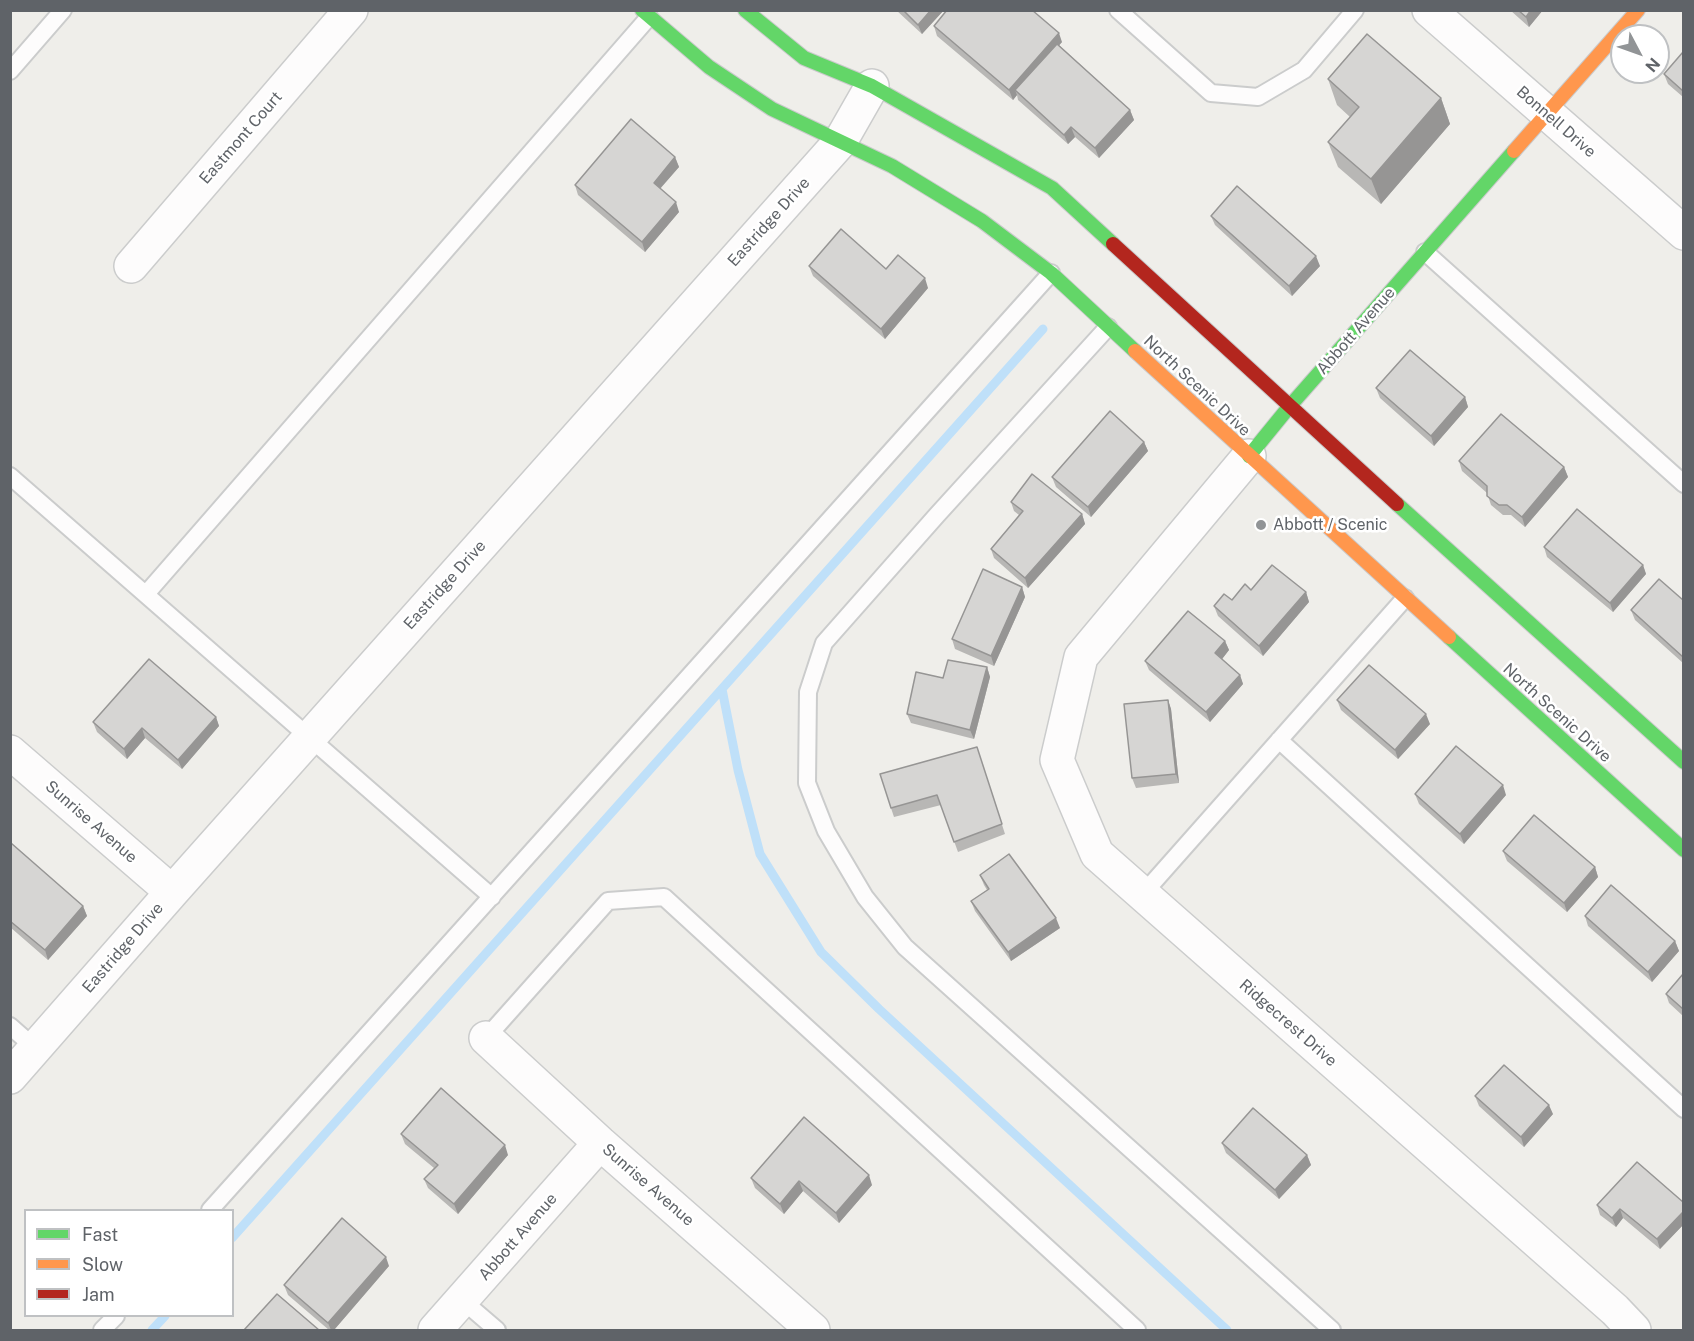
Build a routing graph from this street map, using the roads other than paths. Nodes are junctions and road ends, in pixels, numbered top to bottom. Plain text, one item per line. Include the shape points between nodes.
1 (63, 10) edge
2 (351, 10) edge
3 (745, 10) edge
4 (1118, 10) edge
5 (1355, 10) edge
6 (1429, 10) edge
7 (1638, 10) edge
8 (646, 14) edge
9 (10, 71) edge
10 (872, 86) junction
11 (1547, 114) junction
12 (840, 142) junction
13 (1683, 232) edge
14 (1425, 252) junction
15 (131, 266) dead end
16 (1050, 273) junction
17 (1108, 327) junction
18 (1289, 407) junction
19 (1249, 456) junction
20 (10, 476) edge
21 (1683, 484) edge
22 (146, 594) junction
23 (1405, 598) junction
24 (1081, 657) joint
25 (310, 737) junction
26 (1279, 740) junction
27 (10, 752) edge
28 (1683, 762) edge
29 (1683, 850) edge
30 (172, 892) junction
31 (1143, 895) junction
32 (492, 897) junction
33 (10, 1026) edge
34 (486, 1038) joint
35 (35, 1048) junction
36 (10, 1077) edge
37 (1683, 1109) edge
38 (600, 1143) junction
39 (211, 1209) edge
40 (462, 1299) junction
41 (115, 1317) edge
42 (102, 1330) edge
43 (435, 1330) edge
44 (497, 1330) edge
45 (813, 1330) edge
46 (1137, 1330) edge
47 (1332, 1330) edge
48 (1634, 1330) edge

1 - 9 lane
2 - 15 street, Eastmont Court
3 - 10 main road via 804,58
4 - 5 lane via 1211,93 1258,97 1304,70
6 - 11 street, Bonnell Drive
7 - 11 main road, Abbott Avenue
8 - 12 main road, North Scenic Drive via 709,67 772,109
8 - 22 lane
10 - 12 street, Eastridge Drive
10 - 18 main road via 1052,188
11 - 13 street, Bonnell Drive
11 - 14 main road, Abbott Avenue
12 - 16 main road, North Scenic Drive via 892,166 982,221
12 - 25 street, Eastridge Drive
14 - 18 main road, Abbott Avenue
14 - 21 lane
16 - 17 main road, North Scenic Drive
16 - 32 lane
17 - 19 main road, North Scenic Drive
17 - 47 lane via 824,643 808,692 807,783 826,831 859,888 905,947
18 - 19 main road, Abbott Avenue
18 - 28 main road
19 - 23 main road, North Scenic Drive
19 - 24 street, Abbott Avenue
20 - 22 lane
22 - 25 lane
23 - 26 lane
23 - 29 main road, North Scenic Drive
24 - 31 street, Ridgecrest Drive via 1057,760 1097,854
25 - 30 street, Eastridge Drive
25 - 32 lane
26 - 31 lane
26 - 37 lane
27 - 30 street, Sunrise Avenue
30 - 35 street, Eastridge Drive
31 - 48 street, Ridgecrest Drive
32 - 39 lane
33 - 35 lane
34 - 38 street, Sunrise Avenue
34 - 46 lane via 608,901 664,897
35 - 36 street, Eastridge Drive
38 - 40 street, Abbott Avenue
38 - 45 street, Sunrise Avenue
40 - 43 street, Abbott Avenue
40 - 44 lane
41 - 42 lane

